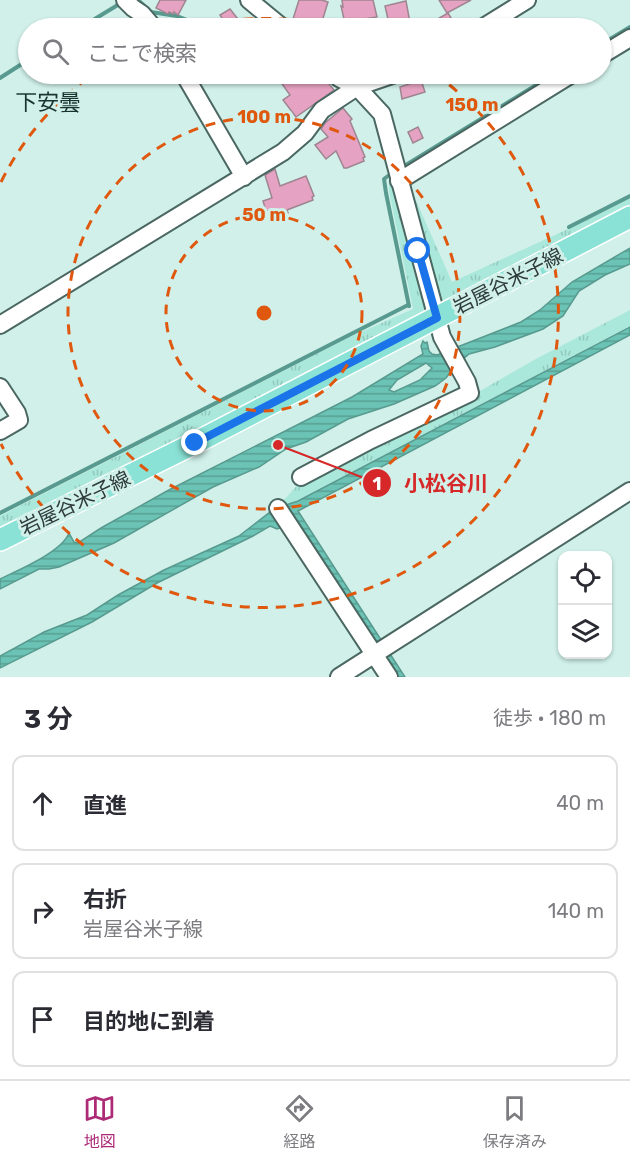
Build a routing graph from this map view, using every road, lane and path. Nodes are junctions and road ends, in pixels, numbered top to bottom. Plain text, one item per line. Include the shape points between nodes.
1 (125, 0) edge
2 (249, 0) edge
3 (527, 0) edge
4 (145, 18) edge
5 (271, 18) edge
6 (498, 18) edge
7 (630, 38) edge
8 (612, 49) edge
9 (190, 84) edge
10 (351, 84) edge
11 (366, 84) edge
12 (554, 84) edge
13 (357, 87) junction
14 (397, 173) junction
15 (244, 177) junction
16 (630, 217) edge
17 (0, 325) edge
18 (440, 328) junction
19 (0, 387) edge
20 (0, 431) edge
21 (301, 477) dead end
22 (630, 491) edge
23 (278, 508) dead end
24 (0, 540) edge
25 (374, 654) junction
26 (339, 677) edge
27 (389, 677) edge

1 - 4 street
2 - 5 street
3 - 6 street
7 - 8 street
9 - 15 street
10 - 13 street
11 - 13 street
12 - 14 street
13 - 14 street via 382,114
13 - 15 street via 322,110 305,133 283,152
14 - 18 street
15 - 17 street
16 - 18 main road, 岩屋谷米子線
18 - 21 street via 470,393
18 - 24 main road, 岩屋谷米子線
19 - 20 street via 19,420
22 - 25 street
23 - 25 street
25 - 26 street
25 - 27 street

